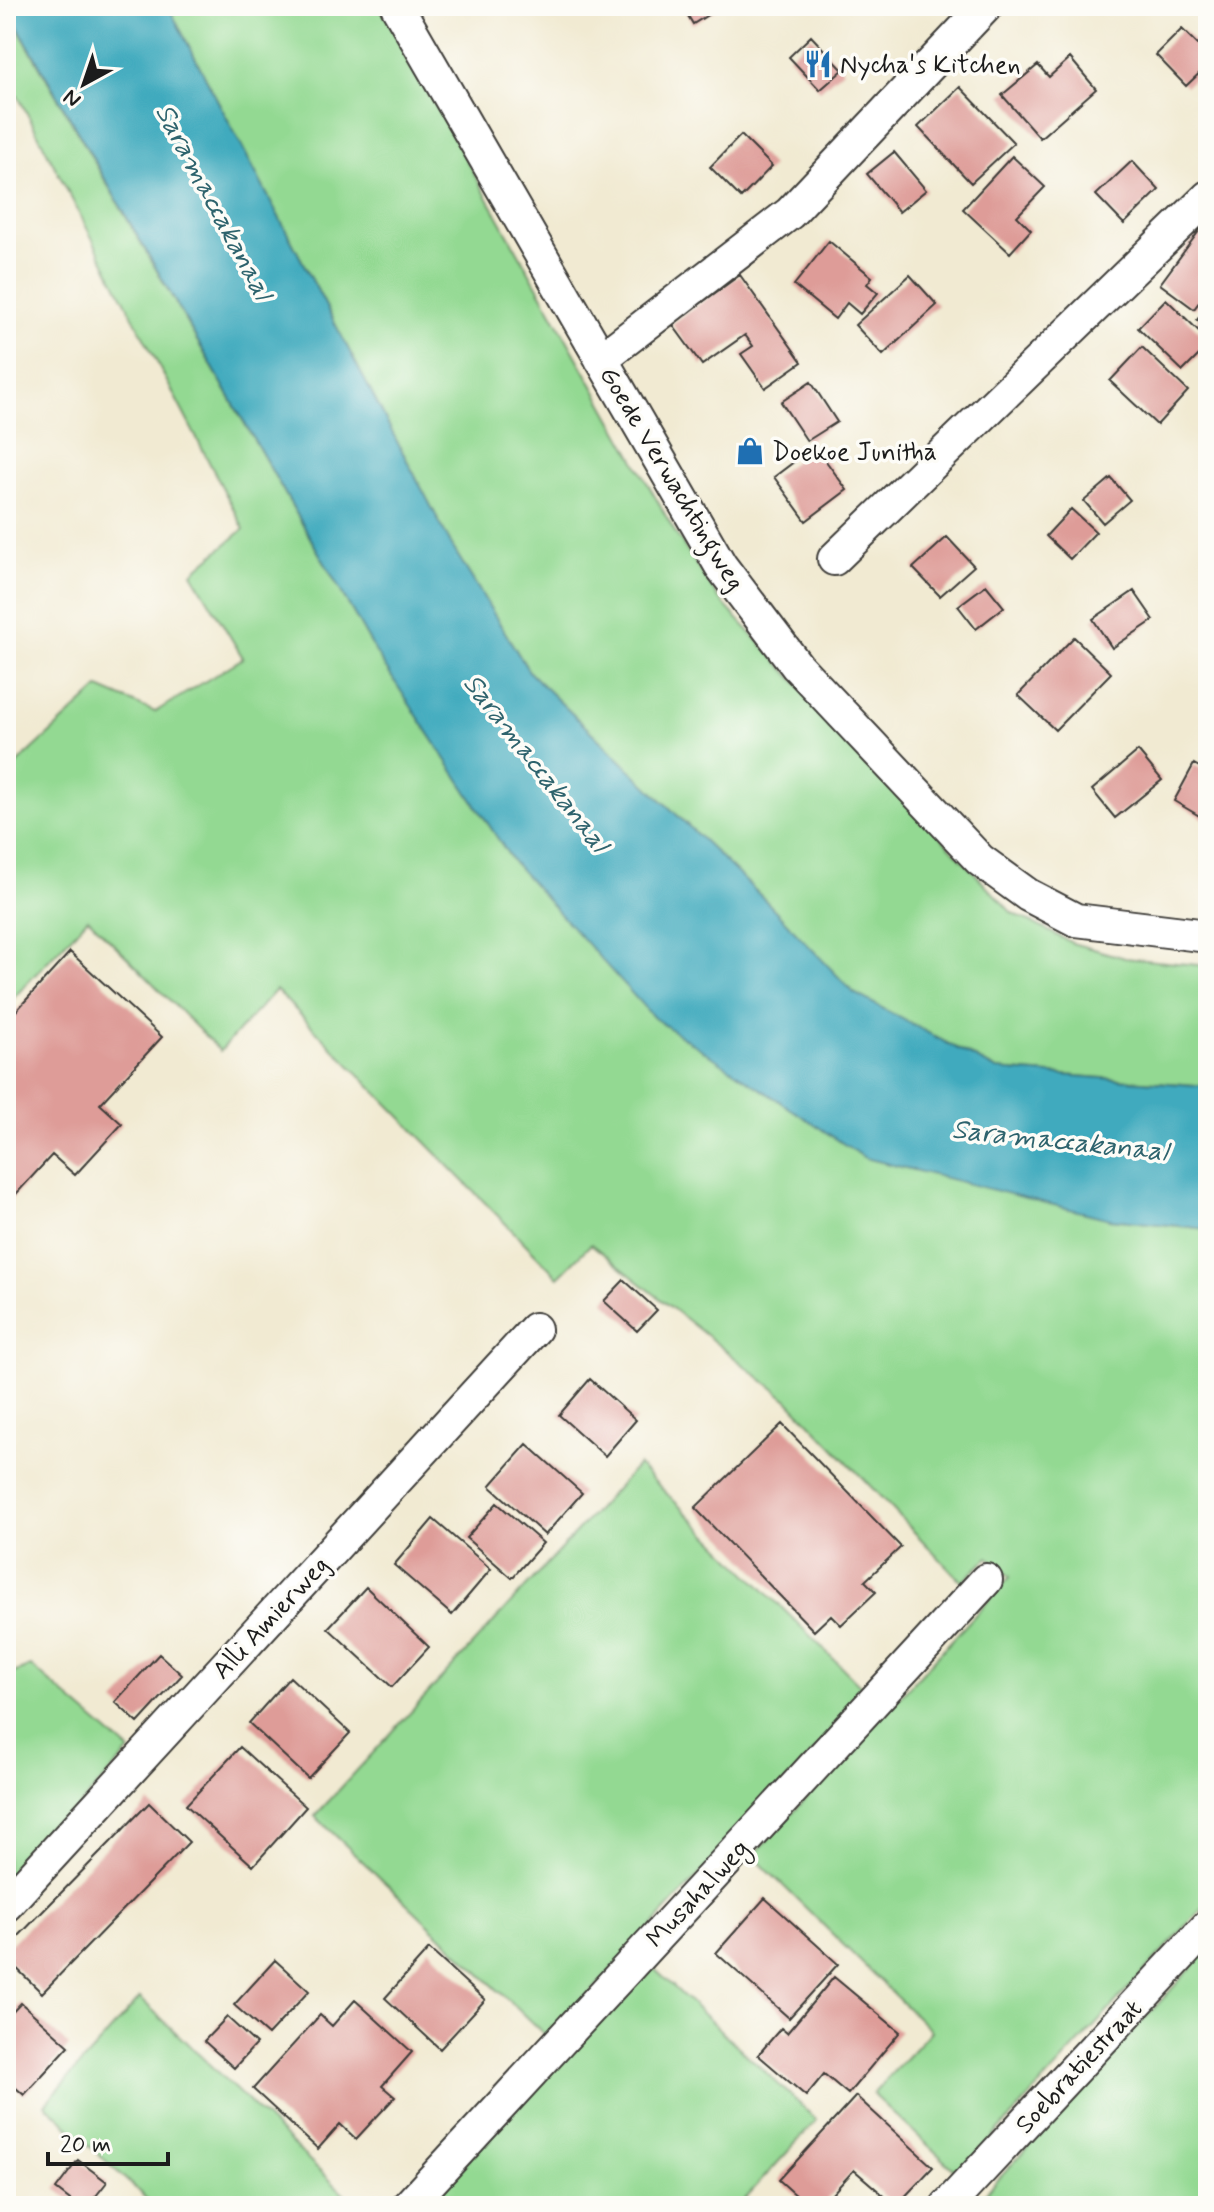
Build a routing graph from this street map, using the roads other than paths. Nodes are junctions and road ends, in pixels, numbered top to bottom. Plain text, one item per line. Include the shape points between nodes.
1 (397, 6) edge
2 (986, 6) edge
3 (1208, 197) edge
4 (601, 359) junction
5 (834, 559) dead end
6 (1208, 936) edge
7 (535, 1329) dead end
8 (986, 1580) dead end
9 (6, 1905) edge
10 (1208, 1926) edge
11 (408, 2206) edge
12 (947, 2206) edge

1 - 4 street, Goede Verwachtingweg
2 - 4 street via 790,213
3 - 5 street
4 - 6 street, Goede Verwachtingweg via 721,566 797,666 980,860 1028,895 1076,920
7 - 9 street, Alli Amierweg
8 - 11 street, Musahalweg
10 - 12 street, Soebratiestraat

